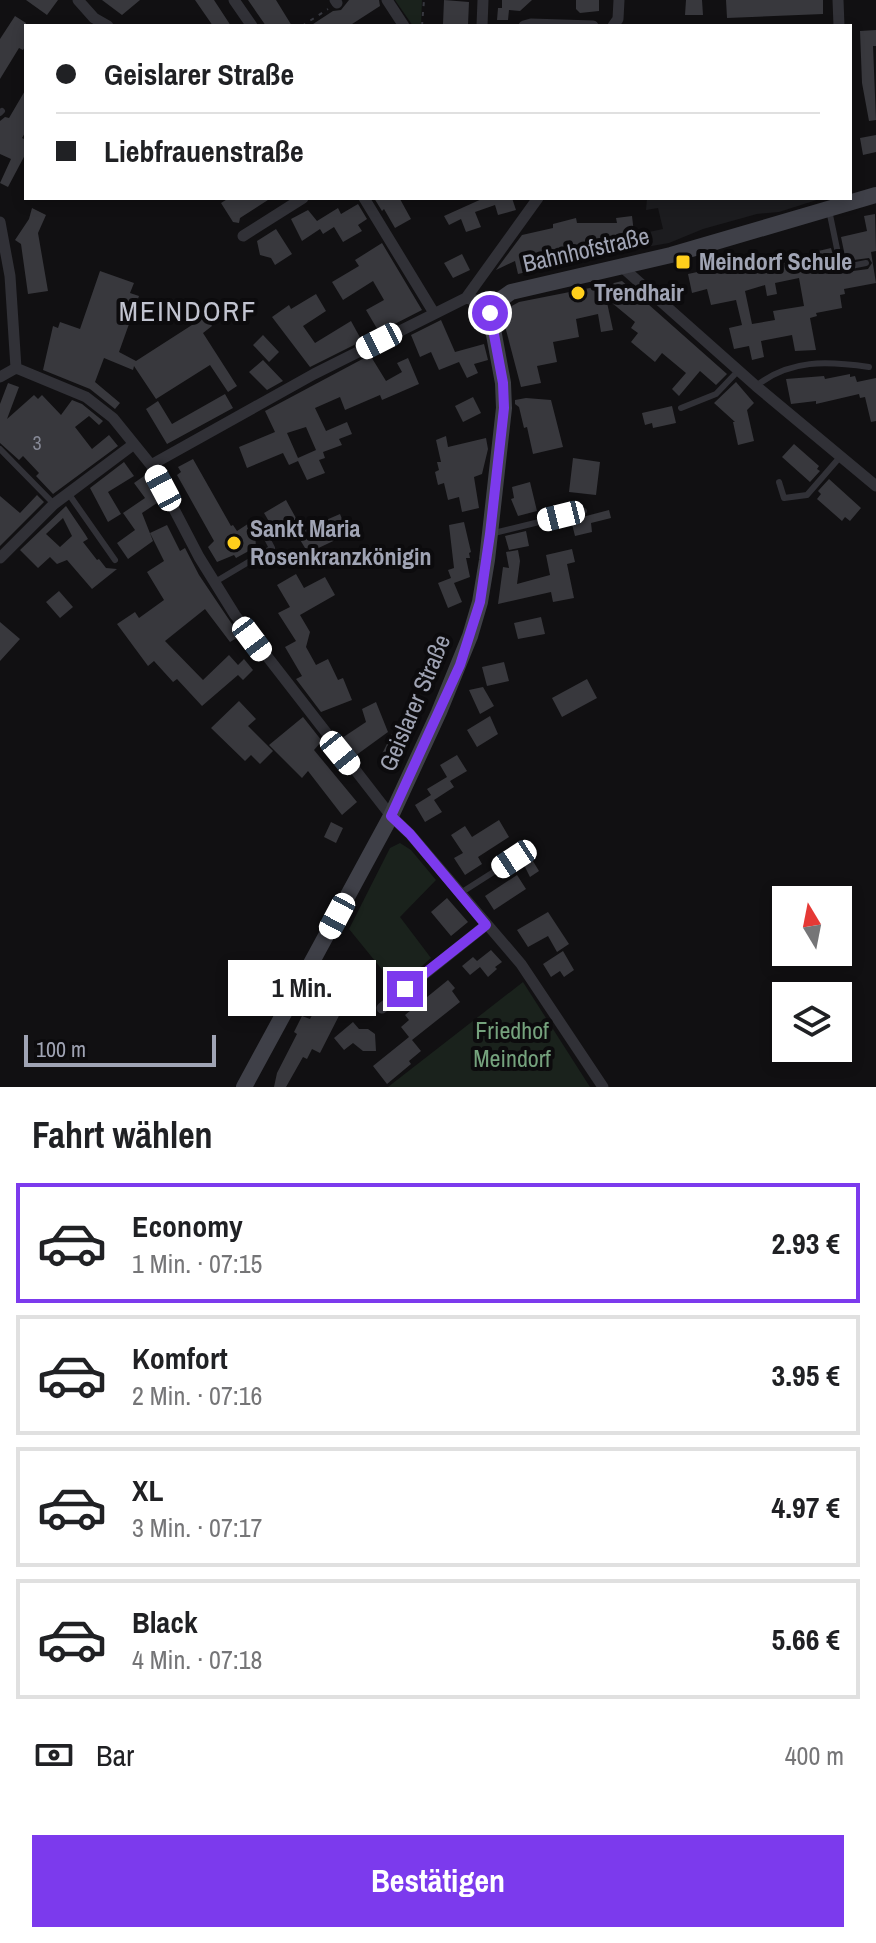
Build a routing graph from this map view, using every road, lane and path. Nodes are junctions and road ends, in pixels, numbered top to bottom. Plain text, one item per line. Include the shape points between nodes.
1 (78, 0) edge
2 (234, 0) edge
3 (387, 0) edge
4 (424, 0) edge
5 (483, 0) edge
6 (619, 0) edge
7 (838, 0) edge
8 (336, 2) edge
9 (104, 24) edge
10 (251, 24) edge
11 (305, 24) edge
12 (403, 24) edge
13 (422, 24) edge
14 (482, 24) edge
15 (614, 24) edge
16 (839, 24) edge
17 (876, 195) edge
18 (852, 199) edge
19 (300, 200) edge
20 (365, 200) edge
21 (537, 200) edge
22 (848, 200) edge
23 (829, 210) junction
24 (0, 222) edge
25 (243, 236) dead end
26 (866, 263) dead end
27 (622, 267) junction
28 (466, 298) junction
29 (494, 304) junction
30 (434, 313) junction
31 (869, 367) dead end
32 (16, 368) junction
33 (738, 371) junction
34 (0, 377) edge
35 (756, 386) junction
36 (681, 408) dead end
37 (134, 444) junction
38 (0, 449) edge
39 (841, 456) junction
40 (151, 465) junction
41 (779, 482) dead end
42 (876, 486) edge
43 (68, 493) junction
44 (54, 504) junction
45 (584, 511) dead end
46 (259, 523) dead end
47 (490, 534) junction
48 (0, 558) edge
49 (115, 560) dead end
50 (215, 582) junction
51 (391, 816) junction
52 (514, 859) dead end
53 (459, 894) junction
54 (486, 925) junction
55 (382, 1008) dead end
56 (244, 1087) edge
57 (603, 1087) edge

1 - 9 street
2 - 10 street
3 - 12 street
4 - 13 path
5 - 14 street
6 - 15 street
7 - 16 street
8 - 11 path
17 - 18 main road, Bahnhofstraße
19 - 25 street
20 - 30 street
21 - 28 street
22 - 23 main road, Bahnhofstraße
23 - 26 lane via 841,268
23 - 27 main road, Bahnhofstraße
24 - 32 street via 10,276
27 - 29 main road, Bahnhofstraße via 511,292
27 - 33 street
28 - 29 street
28 - 30 street
29 - 47 main road, Geislarer Straße via 490,325 504,408
30 - 40 street
31 - 35 lane via 826,361 772,373
32 - 34 street
32 - 37 street via 86,397
33 - 35 street
33 - 36 lane via 716,394
35 - 39 street
37 - 40 street
37 - 43 street
38 - 44 lane
39 - 41 lane via 807,495 784,498
39 - 42 street
40 - 50 street
43 - 44 street
43 - 49 lane
44 - 48 street
45 - 47 lane
46 - 50 lane via 272,548
47 - 51 main road, Geislarer Straße via 480,602 465,651
50 - 51 street via 243,627
51 - 53 street
51 - 56 main road, Geislarer Straße
52 - 53 lane
53 - 54 street
54 - 55 street
54 - 57 street via 521,964

